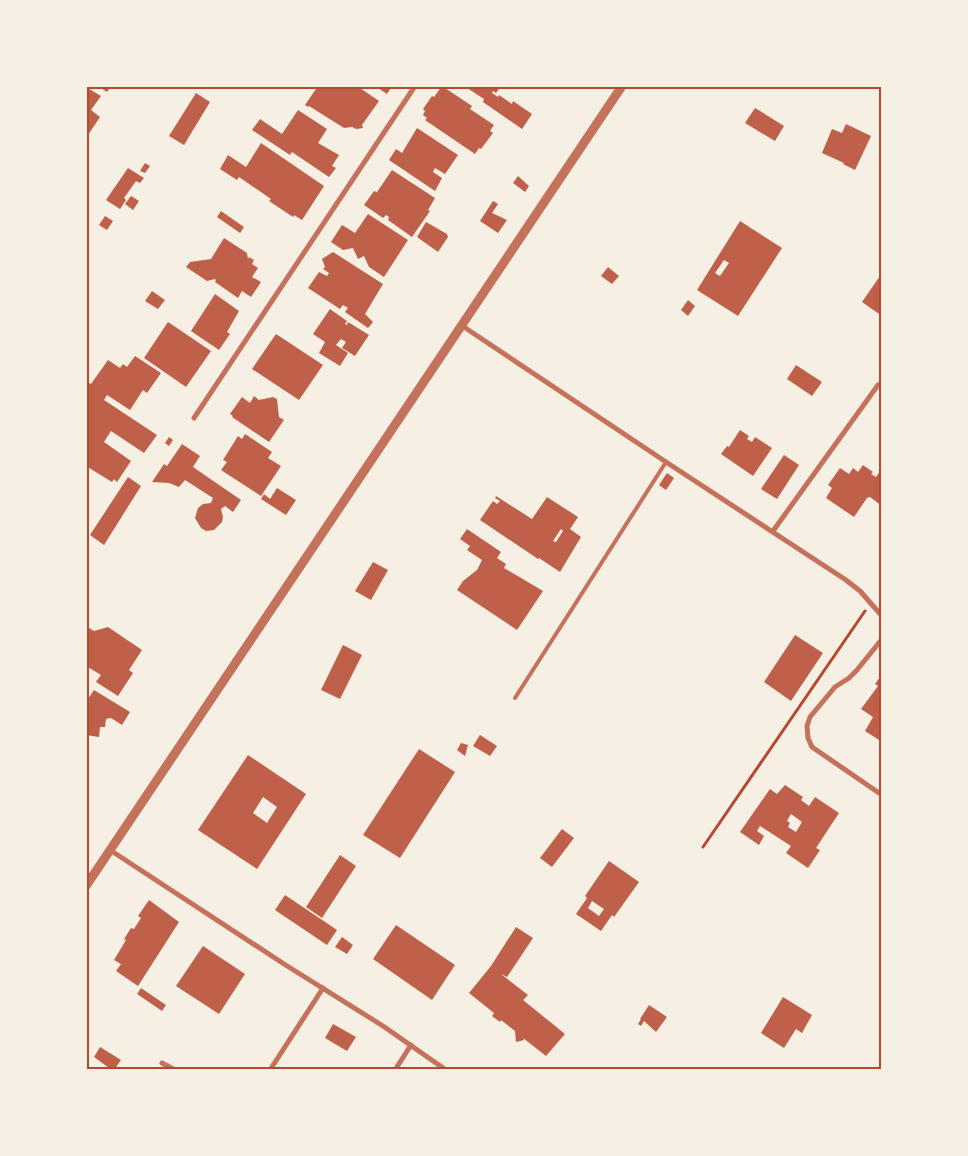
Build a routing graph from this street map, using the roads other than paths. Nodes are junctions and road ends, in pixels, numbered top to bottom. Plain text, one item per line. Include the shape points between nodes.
1 (415, 86) edge
2 (622, 86) edge
3 (461, 325) junction
4 (878, 385) dead end
5 (194, 418) dead end
6 (666, 462) junction
7 (773, 531) junction
8 (882, 616) edge
9 (882, 639) edge
10 (515, 698) dead end
11 (882, 795) edge
12 (110, 850) junction
13 (86, 886) edge
14 (323, 988) junction
15 (411, 1045) junction
16 (162, 1063) dead end
17 (176, 1070) edge
18 (270, 1070) edge
19 (395, 1070) edge
20 (446, 1070) edge

1 - 5 street
2 - 3 street
3 - 6 street
3 - 12 street
4 - 7 street
6 - 7 street
6 - 10 lane
7 - 8 street via 846,580
9 - 11 street via 857,670 827,695 807,726 812,747
12 - 13 street
12 - 14 street
14 - 15 street
14 - 18 street
15 - 19 street
15 - 20 street
16 - 17 street

